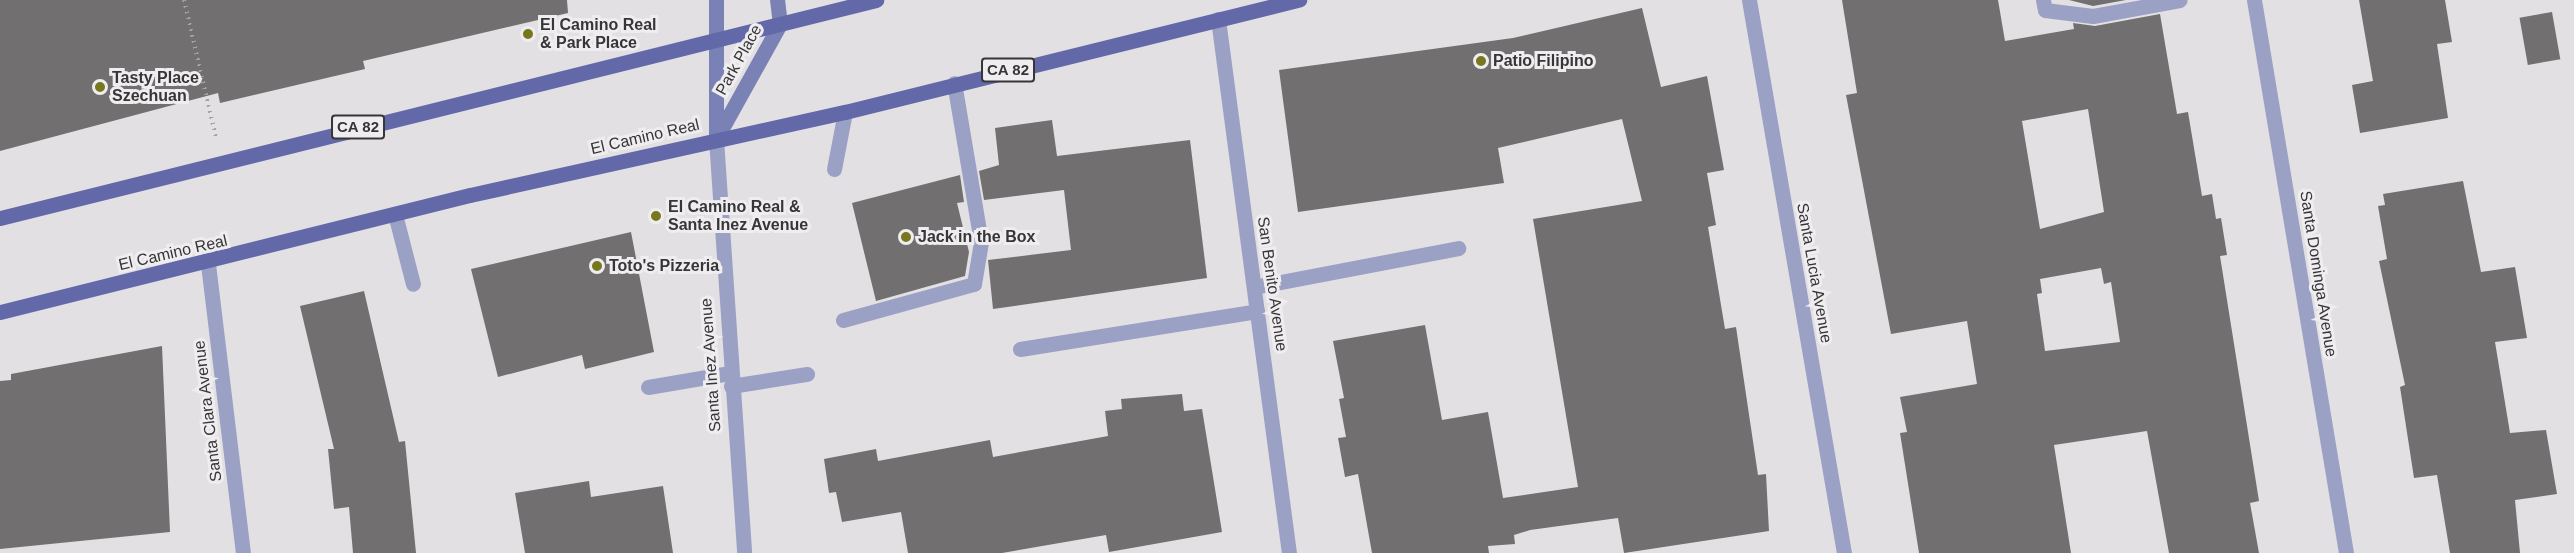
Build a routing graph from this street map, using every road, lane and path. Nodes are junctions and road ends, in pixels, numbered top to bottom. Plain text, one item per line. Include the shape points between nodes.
1 (184, 0) edge
2 (716, 0) edge
3 (777, 0) edge
4 (876, 0) edge
5 (1299, 0) edge
6 (1749, 0) edge
7 (2043, 0) edge
8 (2180, 0) edge
9 (2254, 0) edge
10 (1218, 19) junction
11 (780, 24) junction
12 (717, 41) junction
13 (954, 83) junction
14 (845, 112) junction
15 (716, 139) junction
16 (221, 160) junction
17 (834, 169) dead end
18 (396, 214) junction
19 (0, 218) edge
20 (1458, 248) dead end
21 (208, 264) junction
22 (413, 284) dead end
23 (1254, 287) junction
24 (1257, 311) junction
25 (0, 312) edge
26 (843, 320) dead end
27 (1020, 349) dead end
28 (807, 374) dead end
29 (730, 380) junction
30 (648, 387) dead end
31 (243, 553) edge
32 (744, 553) edge
33 (1289, 553) edge
34 (1844, 553) edge
35 (2346, 553) edge

1 - 16 path
2 - 12 main road, Park Place
3 - 11 main road, Park Place
4 - 11 main road, CA 82
5 - 10 main road, El Camino Real / CA 82
6 - 34 street, Santa Lucia Avenue
7 - 8 street via 2045,10 2092,16
9 - 35 street, Santa Dominga Avenue
10 - 13 main road, El Camino Real / CA 82
10 - 23 street, San Benito Avenue
11 - 12 main road, CA 82
11 - 15 main road, Park Place
12 - 15 main road, Park Place
12 - 16 main road, CA 82
13 - 14 main road, El Camino Real / CA 82
13 - 26 street via 981,242 974,284
14 - 15 main road, El Camino Real / CA 82
14 - 17 street
15 - 18 main road, El Camino Real / CA 82
15 - 29 street, Santa Inez Avenue
16 - 19 main road, CA 82
18 - 21 main road, El Camino Real / CA 82
18 - 22 street
20 - 23 street
21 - 25 main road, El Camino Real / CA 82
21 - 31 street, Santa Clara Avenue
23 - 24 street, San Benito Avenue
24 - 27 street
24 - 33 street, San Benito Avenue
28 - 29 street
29 - 30 street
29 - 32 street, Santa Inez Avenue

